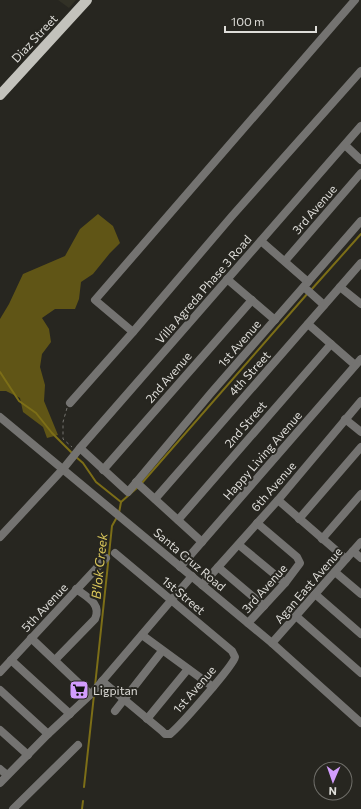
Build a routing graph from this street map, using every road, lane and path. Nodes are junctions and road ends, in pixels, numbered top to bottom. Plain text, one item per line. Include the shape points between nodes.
1 (87, 0) edge
2 (355, 0) edge
3 (361, 71) edge
4 (0, 95) edge
5 (361, 126) edge
6 (345, 145) junction
7 (361, 160) edge
8 (361, 173) edge
9 (361, 221) edge
10 (261, 241) junction
11 (285, 261) junction
12 (361, 263) edge
13 (227, 279) junction
14 (340, 287) junction
15 (308, 288) junction
16 (252, 300) junction
17 (361, 304) edge
18 (324, 305) junction
19 (275, 320) junction
20 (308, 324) junction
21 (133, 332) junction
22 (331, 344) junction
23 (358, 362) edge
24 (361, 401) edge
25 (70, 402) joint
26 (0, 417) edge
27 (345, 419) junction
28 (361, 432) edge
29 (361, 447) edge
30 (76, 452) junction
31 (63, 469) junction
32 (103, 470) junction
33 (139, 485) junction
34 (361, 494) edge
35 (155, 499) junction
36 (278, 500) junction
37 (299, 519) junction
38 (178, 520) junction
39 (257, 523) junction
40 (0, 537) edge
41 (322, 539) junction
42 (202, 542) junction
43 (361, 542) edge
44 (239, 545) junction
45 (353, 551) junction
46 (115, 553) dead end
47 (106, 558) dead end
48 (361, 558) edge
49 (346, 559) junction
50 (180, 567) junction
51 (218, 567) junction
52 (335, 572) junction
53 (192, 576) junction
54 (285, 583) junction
55 (202, 585) junction
56 (76, 589) junction
57 (315, 594) junction
58 (361, 594) edge
59 (172, 600) junction
60 (264, 606) junction
61 (296, 616) junction
62 (248, 623) junction
63 (361, 634) edge
64 (142, 635) junction
65 (31, 638) junction
66 (272, 643) junction
67 (162, 651) junction
68 (235, 657) joint
69 (11, 660) junction
70 (55, 660) junction
71 (188, 669) junction
72 (0, 672) edge
73 (361, 673) edge
74 (101, 682) junction
75 (213, 687) junction
76 (0, 690) edge
77 (91, 693) junction
78 (124, 700) junction
79 (115, 711) dead end
80 (70, 714) junction
81 (147, 718) junction
82 (361, 724) edge
83 (0, 730) edge
84 (48, 734) junction
85 (78, 746) dead end
86 (28, 755) junction
87 (0, 769) edge
88 (7, 775) junction
89 (0, 782) edge
90 (13, 809) edge

1 - 4 main road, Diaz Street
2 - 21 street via 95,300
3 - 21 street
5 - 6 street, Villa Agreda Phase 3 Road
6 - 7 street
6 - 10 street, Villa Agreda Phase 3 Road
8 - 11 street, 3rd Avenue
9 - 15 street, 1st Avenue
10 - 11 street
10 - 13 street, Villa Agreda Phase 3 Road
11 - 15 street
12 - 14 street, 4th Street
13 - 16 street
13 - 30 street, Villa Agreda Phase 3 Road
14 - 17 street
14 - 18 street, 4th Street
15 - 18 street
15 - 19 street, 1st Avenue
16 - 19 street
16 - 32 street, 2nd Avenue
18 - 20 street, 4th Street
19 - 33 street, 1st Avenue via 211,393
20 - 22 street
20 - 35 street, 4th Street
21 - 25 street
22 - 23 street
22 - 38 street, 2nd Street
23 - 42 street, Happy Living Avenue
24 - 27 street, 6th Avenue
25 - 30 path via 63,422 63,439
26 - 31 street, Santa Cruz Road
27 - 28 street
27 - 36 street, 6th Avenue
29 - 37 street
30 - 31 street, Villa Agreda Phase 3 Road
30 - 32 street
31 - 40 street, Villa Agreda Phase 3 Road
31 - 50 street, Santa Cruz Road
32 - 33 street, 1st Avenue via 128,492
33 - 35 street
34 - 41 street
35 - 38 street
36 - 37 street
36 - 39 street, 6th Avenue
37 - 41 street
38 - 42 street
39 - 44 street, 6th Avenue
39 - 54 street, 3rd Avenue via 297,556 300,563
41 - 49 street
42 - 50 street, Happy Living Avenue
43 - 45 street, Agan East Avenue
44 - 51 street, 6th Avenue
44 - 54 street
45 - 48 street
45 - 49 street, Agan East Avenue
46 - 59 street, 1st Street
47 - 56 street, 5th Avenue
49 - 52 street, Agan East Avenue
50 - 53 street, Santa Cruz Road
51 - 55 street, 6th Avenue
51 - 60 street
52 - 57 street, Agan East Avenue
52 - 58 street
53 - 55 street, Santa Cruz Road
53 - 59 street
54 - 60 street, 3rd Avenue
55 - 62 street, Santa Cruz Road
56 - 65 street, 5th Avenue
56 - 70 street via 94,602 97,615
57 - 61 street, Agan East Avenue
57 - 63 street
59 - 64 street
59 - 68 street, 1st Street via 232,651
60 - 62 street, 3rd Avenue
61 - 66 street, Agan East Avenue
61 - 73 street
62 - 66 street, Santa Cruz Road
64 - 67 street
64 - 74 street
65 - 69 street, 5th Avenue
65 - 70 street
66 - 82 street, Santa Cruz Road
67 - 71 street
67 - 78 street
68 - 75 street, 1st Avenue
69 - 72 street, 5th Avenue
69 - 80 street
70 - 77 street
71 - 75 street
71 - 81 street
74 - 77 street
74 - 78 street
75 - 81 street, 1st Avenue via 172,733 162,731
76 - 84 street
77 - 80 street
78 - 79 street
78 - 81 street
80 - 84 street
83 - 86 street
84 - 86 street
85 - 90 street
86 - 88 street
87 - 88 street
88 - 89 street

